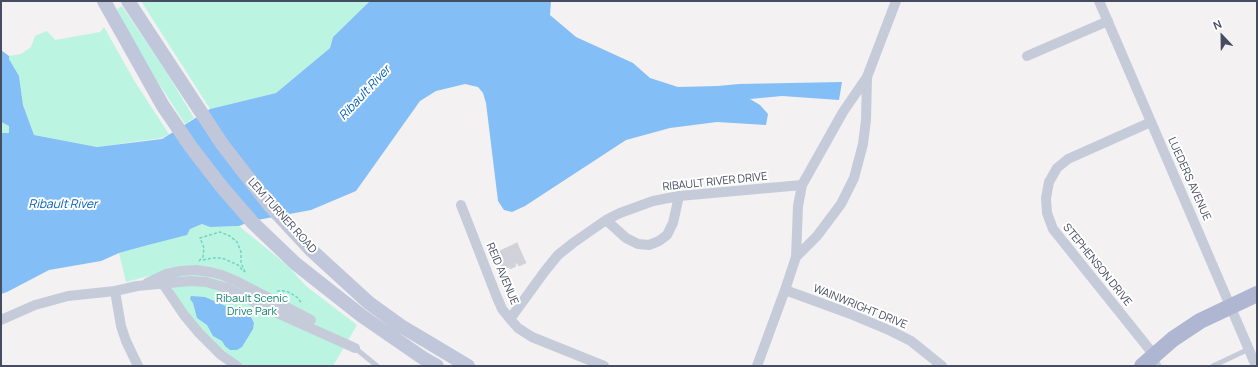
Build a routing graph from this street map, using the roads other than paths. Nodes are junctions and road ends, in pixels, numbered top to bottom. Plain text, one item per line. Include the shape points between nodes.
1 (104, 1) edge
2 (128, 1) edge
3 (896, 1) edge
4 (1100, 1) edge
5 (1108, 21) junction
6 (1027, 56) dead end
7 (867, 77) junction
8 (1151, 122) junction
9 (802, 184) junction
10 (679, 196) junction
11 (461, 205) dead end
12 (606, 220) junction
13 (796, 257) junction
14 (164, 284) junction
15 (137, 286) junction
16 (785, 290) junction
17 (115, 291) junction
18 (1257, 294) edge
19 (1230, 306) junction
20 (1, 320) edge
21 (510, 320) junction
22 (355, 348) junction
23 (1249, 349) junction
24 (1157, 360) edge
25 (464, 365) edge
26 (138, 366) edge
27 (237, 366) edge
28 (376, 366) edge
29 (437, 366) edge
30 (604, 366) edge
31 (757, 366) edge
32 (942, 366) edge
33 (1142, 366) edge
34 (1213, 366) edge
35 (1256, 366) edge

1 - 29 main road, LEM TURNER ROAD via 163,106 191,147 253,223 296,264 362,316
2 - 25 main road, LEM TURNER ROAD via 227,151 270,206 311,250 369,303
3 - 7 street
4 - 5 street, LUEDERS AVENUE
5 - 6 street
5 - 8 street, LUEDERS AVENUE
7 - 9 street via 843,112
7 - 13 street via 863,144 854,178 841,204 817,236
8 - 19 street, LUEDERS AVENUE
8 - 24 street, STEPHENSON DRIVE via 1068,159 1057,168 1049,182 1046,198 1047,213 1053,229
9 - 10 street, RIBAULT RIVER DRIVE
9 - 13 street via 798,206
10 - 12 street, RIBAULT RIVER DRIVE via 636,206
10 - 12 street via 673,223 667,235 649,245 638,244 626,238
11 - 21 street, REID AVENUE via 496,295
12 - 21 street, RIBAULT RIVER DRIVE via 558,255
13 - 16 street
14 - 15 street
14 - 22 street via 191,281 222,286
14 - 27 street via 184,316 199,333 221,355
15 - 17 street
15 - 22 street via 166,274 182,271 196,270 222,275 338,334
16 - 31 street
16 - 32 street, WAINWRIGHT DRIVE via 891,331 911,341
17 - 20 street via 81,294 50,301
17 - 26 street via 121,326
18 - 19 main road
19 - 23 street, LUEDERS AVENUE
19 - 24 main road via 1200,321 1173,339
21 - 30 street, REID AVENUE via 532,337
22 - 28 lane
23 - 34 lane
23 - 35 street, LUEDERS AVENUE
24 - 33 main road

